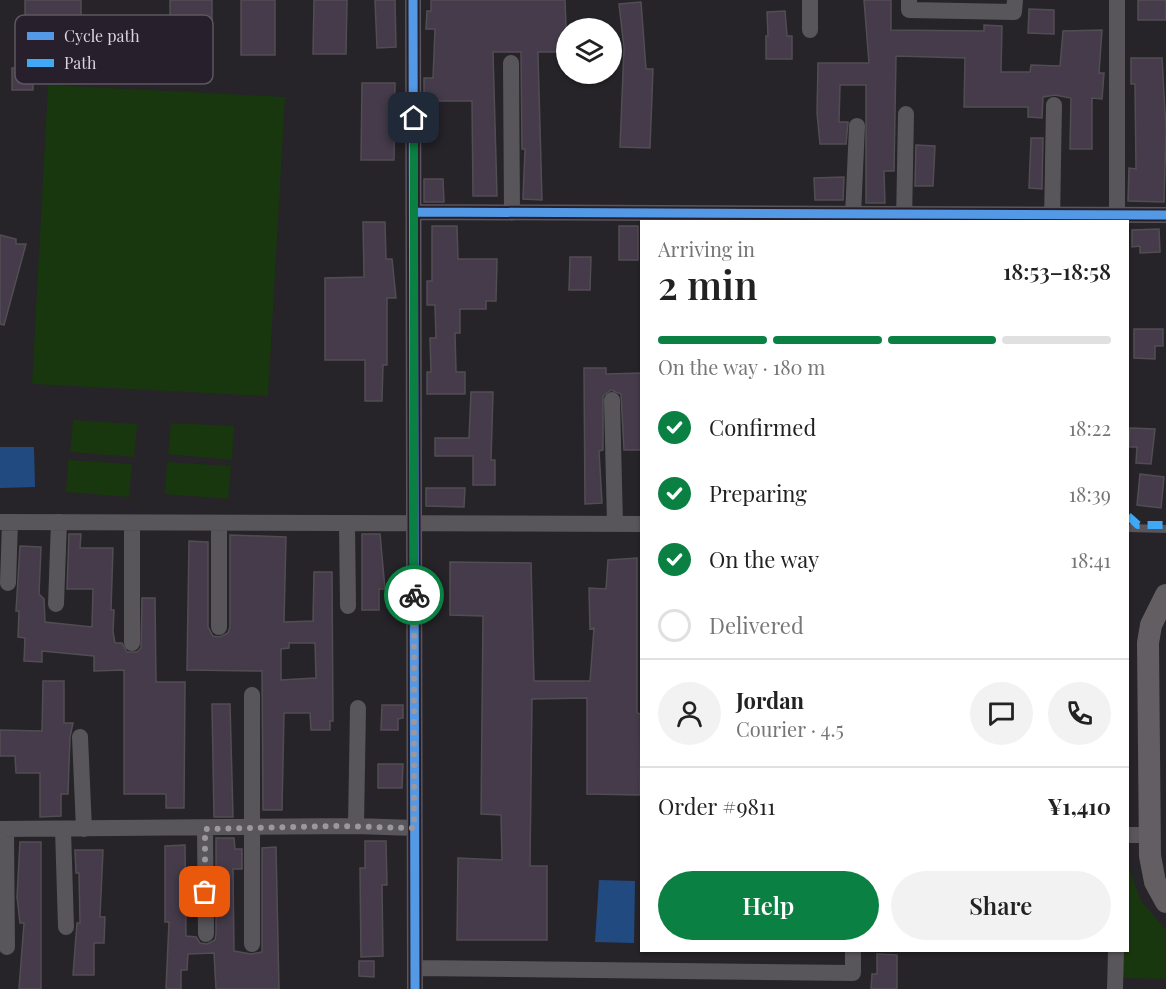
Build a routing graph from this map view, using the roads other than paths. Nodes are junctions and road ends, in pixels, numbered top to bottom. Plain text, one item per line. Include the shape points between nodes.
1 (413, 0) edge
2 (810, 0) edge
3 (909, 0) edge
4 (1015, 0) edge
5 (1117, 0) edge
6 (810, 30) dead end
7 (511, 63) dead end
8 (1054, 105) dead end
9 (906, 114) dead end
10 (857, 126) dead end
11 (416, 212) junction
12 (512, 213) junction
13 (853, 215) junction
14 (1166, 215) edge
15 (658, 218) edge
16 (904, 218) edge
17 (1053, 218) edge
18 (1117, 218) edge
19 (612, 400) dead end
20 (5, 522) edge
21 (59, 522) junction
22 (132, 523) junction
23 (219, 523) junction
24 (414, 523) junction
25 (347, 524) junction
26 (615, 524) junction
27 (640, 524) edge
28 (1129, 528) edge
29 (1166, 530) edge
30 (8, 583) dead end
31 (1166, 595) edge
32 (56, 604) dead end
33 (348, 606) dead end
34 (219, 627) dead end
35 (132, 643) dead end
36 (252, 695) dead end
37 (358, 708) dead end
38 (80, 737) dead end
39 (356, 826) junction
40 (253, 827) junction
41 (414, 828) junction
42 (3, 829) edge
43 (63, 829) junction
44 (84, 829) junction
45 (205, 829) junction
46 (1138, 835) edge
47 (1166, 902) edge
48 (66, 927) dead end
49 (206, 934) dead end
50 (252, 944) dead end
51 (7, 947) dead end
52 (853, 952) edge
53 (1116, 952) edge
54 (415, 968) junction
55 (415, 989) edge
56 (1115, 989) edge

1 - 11 street
2 - 6 street
3 - 4 street via 909,10 1014,12
5 - 18 street
7 - 12 street
8 - 17 street
9 - 16 street
10 - 13 street
11 - 12 street
11 - 24 street
12 - 15 street
13 - 15 street
13 - 16 street
14 - 18 street
16 - 17 street
17 - 18 street
19 - 26 street
20 - 21 street
20 - 30 street
21 - 22 street
21 - 32 street
22 - 23 street
22 - 35 street
23 - 25 street
23 - 34 street
24 - 25 street
24 - 26 street
24 - 41 street
25 - 33 street
26 - 27 street
28 - 29 lane
31 - 46 street via 1151,625 1148,643
36 - 40 street
37 - 39 street
38 - 44 street
39 - 40 street
39 - 41 street
40 - 45 street
40 - 50 street
41 - 54 street
42 - 43 street
42 - 51 street
43 - 44 street
43 - 48 street
44 - 45 street
45 - 49 street
46 - 47 street
52 - 54 street via 853,973
53 - 56 street
54 - 55 street

